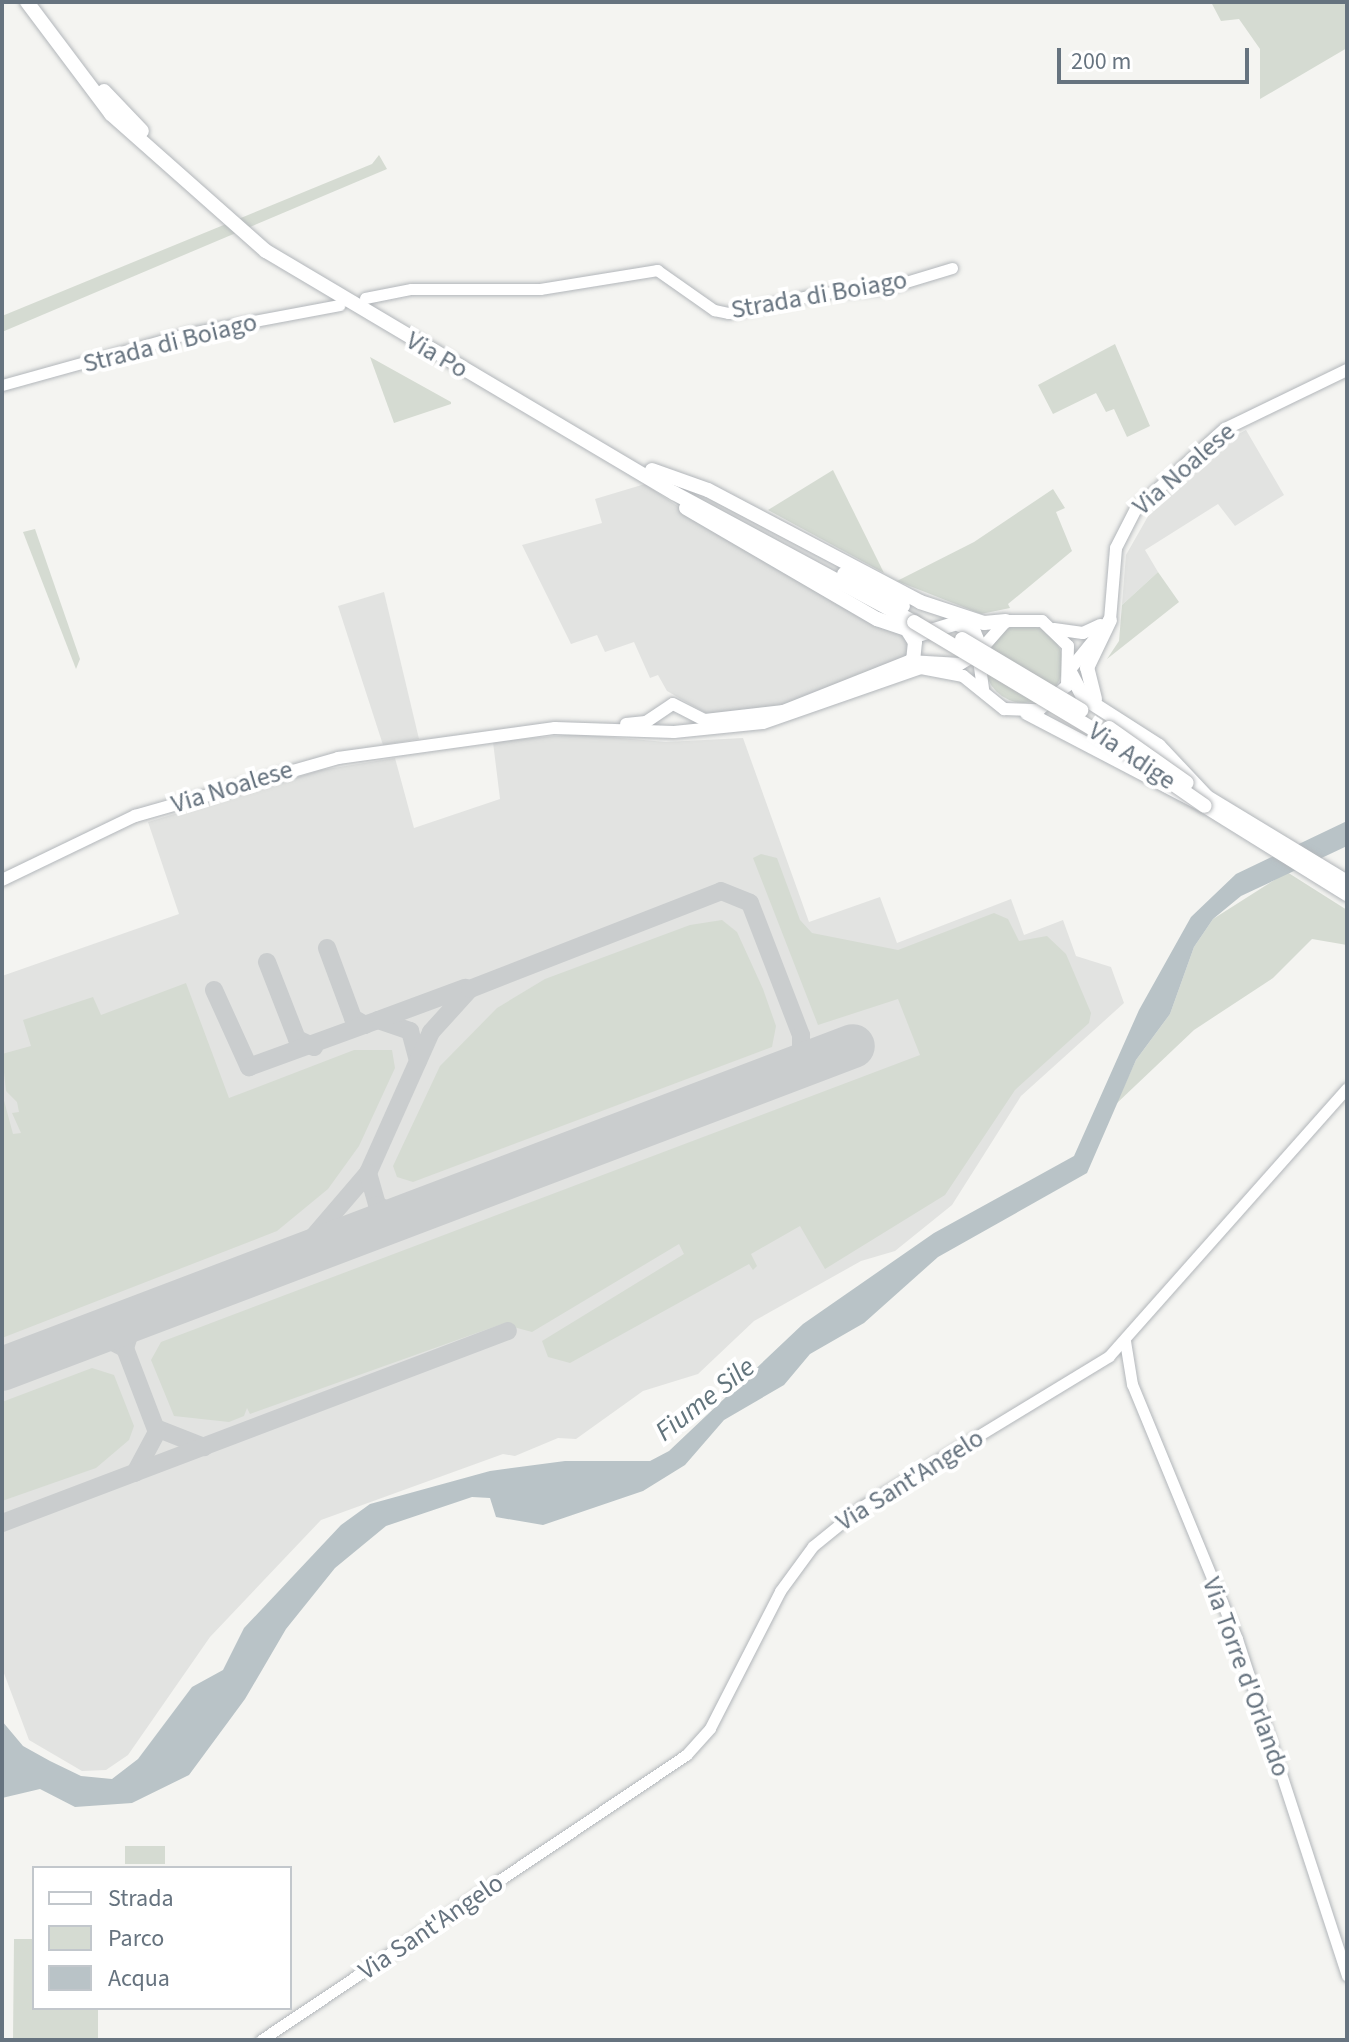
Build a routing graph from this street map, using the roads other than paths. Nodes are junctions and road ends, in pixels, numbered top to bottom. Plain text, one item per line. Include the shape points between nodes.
1 (27, 2) edge
2 (38, 2) edge
3 (952, 268) dead end
4 (365, 298) dead end
5 (339, 305) dead end
6 (1347, 370) edge
7 (2, 385) edge
8 (650, 474) junction
9 (1124, 523) junction
10 (1110, 620) junction
11 (1006, 621) junction
12 (913, 622) junction
13 (1054, 629) junction
14 (979, 650) junction
15 (913, 660) junction
16 (1071, 670) junction
17 (983, 690) junction
18 (1103, 709) junction
19 (684, 710) junction
20 (660, 713) junction
21 (1027, 713) junction
22 (663, 729) junction
23 (681, 730) junction
24 (475, 738) junction
25 (1206, 802) junction
26 (2, 880) edge
27 (1347, 882) edge
28 (1347, 894) edge
29 (1347, 1088) edge
30 (1125, 1341) junction
31 (1113, 1352) junction
32 (1098, 1364) junction
33 (1123, 1364) junction
34 (1347, 1975) edge
35 (261, 2040) edge

1 - 8 highway, Via Po via 111,114 266,251
2 - 8 highway, Via Po via 102,89 241,220 329,281
3 - 4 street, Strada di Boiago via 886,288 822,293 728,313 714,310 657,270 540,289 411,289
5 - 7 street, Strada di Boiago via 190,333
6 - 9 main road, Via Noalese via 1225,429
8 - 11 highway via 708,490 909,598 984,623
8 - 12 highway, Via Po
9 - 10 main road, Via Noalese via 1114,556
9 - 13 main road via 1112,547 1104,621 1083,633
10 - 16 main road
10 - 18 highway via 1085,678
11 - 13 main road via 1032,618
11 - 14 main road
12 - 14 highway via 921,634 956,623 974,632
12 - 15 highway
12 - 25 highway, Via Adige, bridge
13 - 16 main road via 1068,646
14 - 15 main road via 960,664
14 - 17 main road
15 - 19 main road via 783,711 708,721
16 - 18 highway via 1084,698
16 - 21 main road via 1051,705
17 - 21 main road via 1004,709
17 - 23 main road via 956,672 916,668 786,718
18 - 25 highway via 1159,746
19 - 20 main road, Via Noalese via 670,705
19 - 23 main road
20 - 22 main road
20 - 24 main road, Via Noalese via 640,723 554,721
21 - 25 highway, bridge
22 - 23 main road, Via Noalese
22 - 24 main road, Via Noalese via 562,728
24 - 26 main road, Via Noalese via 289,769 135,816
25 - 27 highway, Via Adige
25 - 28 highway, Via Adige
29 - 30 street, Via Sant'Angelo
30 - 31 street, Via Sant'Angelo
30 - 33 street, Via Torre d'Orlando
31 - 32 street, Via Sant'Angelo
31 - 33 street
32 - 33 street
32 - 35 street, Via Sant'Angelo via 835,1525 788,1578 717,1717 686,1755
33 - 34 street, Via Torre d'Orlando via 1237,1639

